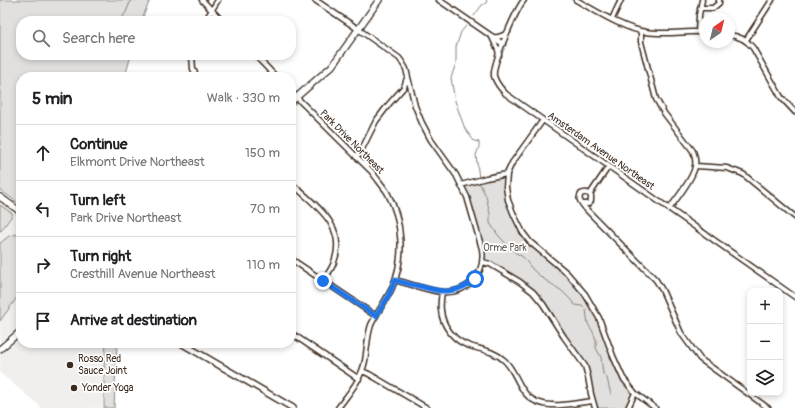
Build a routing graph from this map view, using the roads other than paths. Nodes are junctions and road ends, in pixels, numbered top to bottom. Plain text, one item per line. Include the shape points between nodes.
1 (202, 0) edge
2 (218, 0) edge
3 (315, 0) edge
4 (379, 0) edge
5 (439, 0) edge
6 (524, 0) edge
7 (576, 0) edge
8 (621, 0) edge
9 (702, 0) edge
10 (719, 0) edge
11 (772, 0) edge
12 (700, 8) junction
13 (211, 10) junction
14 (208, 16) edge
15 (217, 16) edge
16 (612, 19) junction
17 (358, 29) junction
18 (508, 31) junction
19 (641, 31) junction
20 (698, 32) joint
21 (735, 36) edge
22 (492, 37) junction
23 (746, 40) junction
24 (503, 44) junction
25 (498, 55) junction
26 (192, 60) edge
27 (260, 60) edge
28 (194, 72) edge
29 (271, 72) edge
30 (407, 75) junction
31 (296, 98) joint
32 (795, 112) edge
33 (543, 120) junction
34 (356, 156) junction
35 (609, 166) junction
36 (696, 166) junction
37 (507, 174) junction
38 (461, 185) junction
39 (296, 188) edge
40 (590, 194) junction
41 (0, 197) edge
42 (583, 204) junction
43 (16, 208) edge
44 (669, 209) junction
45 (795, 217) edge
46 (296, 262) edge
47 (483, 262) junction
48 (395, 280) junction
49 (323, 281) junction
50 (442, 292) junction
51 (795, 297) edge
52 (376, 316) junction
53 (16, 335) edge
54 (296, 336) edge
55 (190, 348) edge
56 (0, 349) edge
57 (362, 372) junction
58 (359, 379) junction
59 (635, 393) junction
60 (592, 401) junction
61 (293, 408) edge
62 (338, 408) edge
63 (427, 408) edge
64 (595, 408) edge
65 (628, 408) edge
66 (655, 408) edge
67 (768, 408) edge

1 - 13 street
2 - 13 street
3 - 17 street
4 - 17 main road
5 - 22 street
6 - 18 street, Amsterdam Avenue Northeast
7 - 16 street
8 - 16 street
9 - 12 street
10 - 12 street via 713,8
11 - 23 street
12 - 20 street
13 - 14 street
13 - 15 street
16 - 19 street
17 - 30 street via 399,58
17 - 31 main road via 332,66
18 - 22 street via 503,36
18 - 24 street, Amsterdam Avenue Northeast
19 - 20 street
19 - 36 street via 641,42 656,98 692,151
21 - 23 street
22 - 24 street
22 - 25 street
23 - 32 street via 754,48 781,97
24 - 25 street, Amsterdam Avenue Northeast
25 - 33 street, Amsterdam Avenue Northeast via 494,68 496,82 506,94
26 - 28 street
27 - 29 street
30 - 34 street via 404,87 376,121
30 - 38 street via 422,123
31 - 34 street, Park Drive Northeast
33 - 35 street, Amsterdam Avenue Northeast
33 - 37 street
34 - 48 street, Park Drive Northeast via 382,184 396,212 401,247
35 - 40 street
35 - 44 street, Amsterdam Avenue Northeast
36 - 44 street
36 - 45 street via 726,168 743,174
37 - 38 street
37 - 59 street via 508,200 523,233 567,273 585,294 599,318 619,371
38 - 47 street via 482,249
39 - 49 street via 324,213 335,232 337,253
40 - 42 street via 591,201
40 - 42 street via 581,194 579,199
41 - 43 main road
42 - 67 street via 656,280 681,333 700,360
44 - 51 street, Amsterdam Avenue Northeast
46 - 49 street
47 - 50 street via 478,274 470,283 456,290
47 - 60 street via 520,282 543,304 585,366
48 - 50 street
48 - 52 street, Park Drive Northeast
49 - 52 street
50 - 60 street via 441,314 450,332 465,344 503,359 530,398 550,405
52 - 57 street, Park Drive Northeast via 368,335
53 - 56 main road
54 - 58 street
55 - 61 street
57 - 58 street, Park Drive Northeast
57 - 63 street
58 - 62 street, Park Drive Northeast
59 - 65 street
59 - 66 street
60 - 64 street

